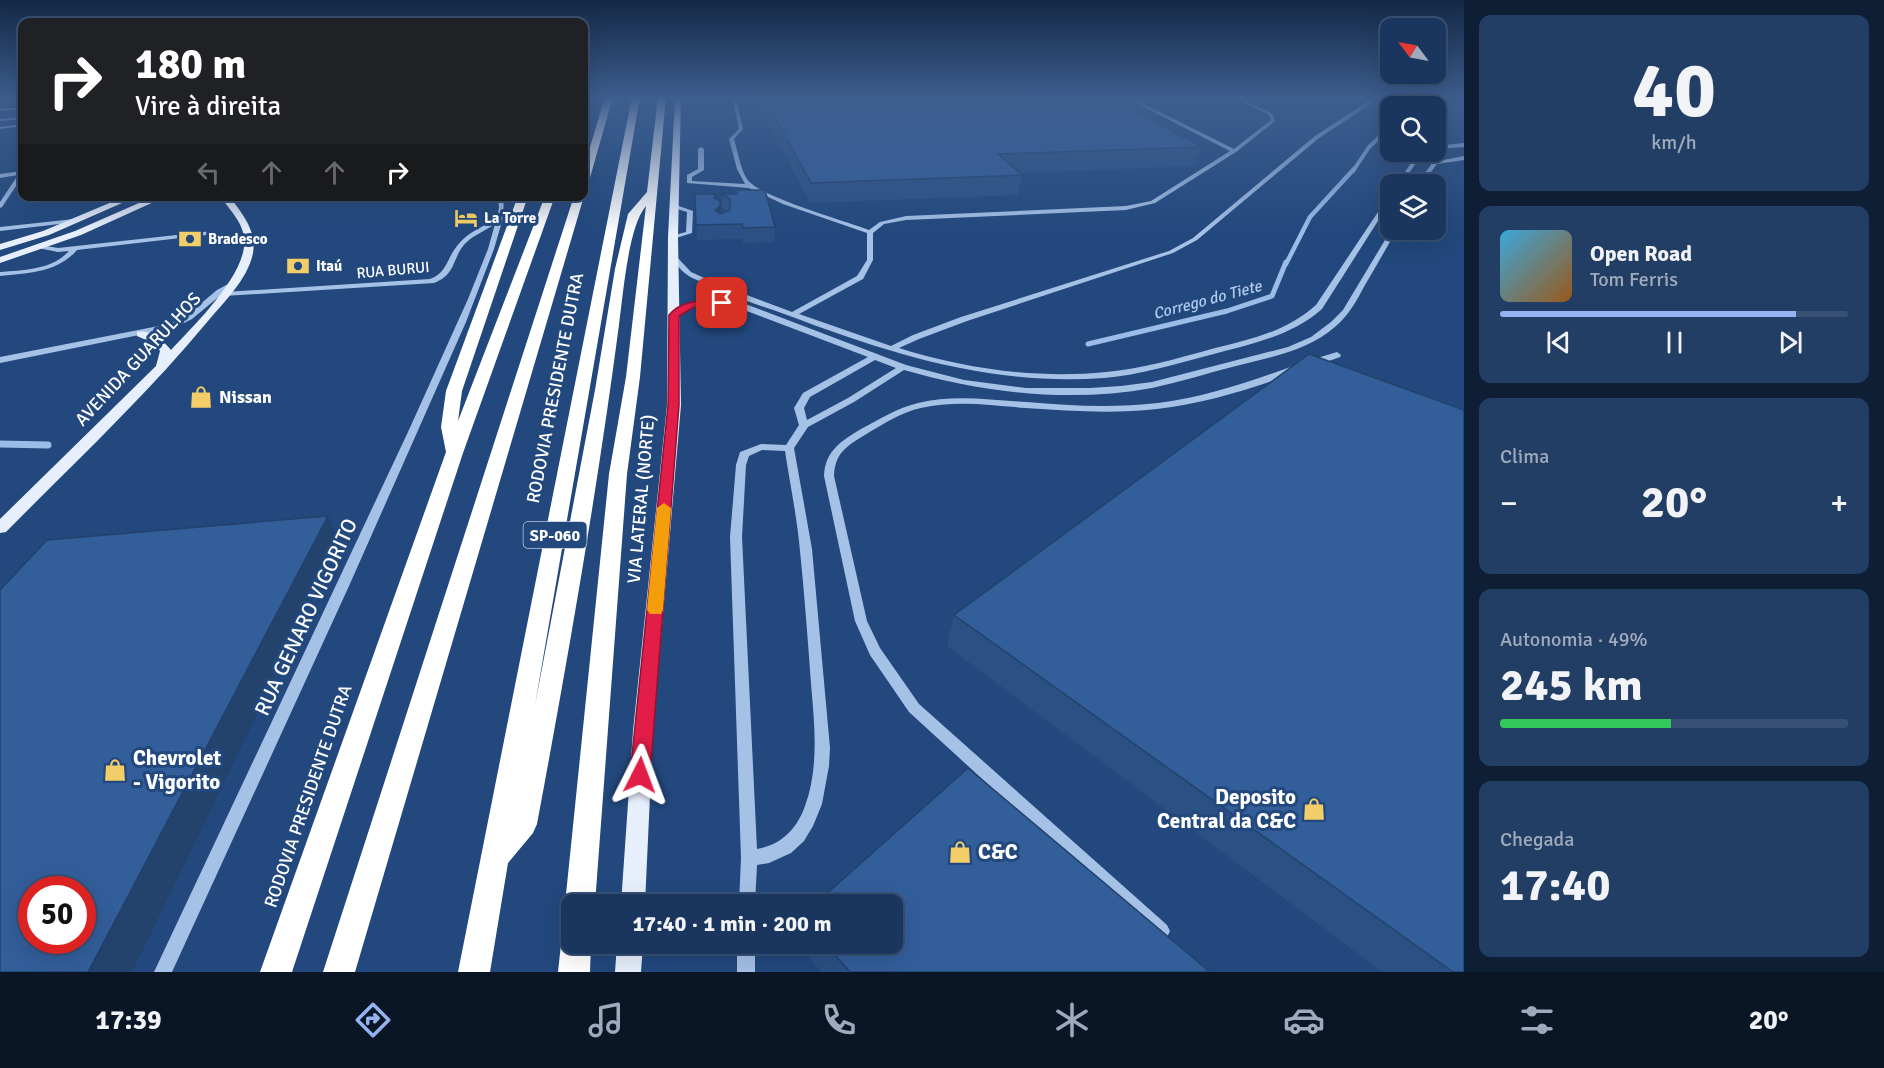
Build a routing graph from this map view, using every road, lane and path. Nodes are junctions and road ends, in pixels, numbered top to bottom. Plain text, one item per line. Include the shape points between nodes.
1 (596, 142) edge
2 (628, 142) edge
3 (657, 142) edge
4 (677, 142) edge
5 (732, 142) edge
6 (1217, 142) edge
7 (1245, 142) edge
8 (1311, 142) edge
9 (1464, 145) edge
10 (1446, 147) edge
11 (701, 150) dead end
12 (1234, 151) junction
13 (1464, 158) edge
14 (588, 168) edge
15 (18, 174) edge
16 (1427, 174) edge
17 (0, 176) edge
18 (18, 180) edge
19 (749, 186) junction
20 (652, 193) junction
21 (123, 201) edge
22 (152, 201) edge
23 (228, 201) edge
24 (501, 201) edge
25 (521, 201) edge
26 (548, 201) edge
27 (577, 201) edge
28 (115, 205) junction
29 (0, 206) edge
30 (676, 207) junction
31 (1380, 213) edge
32 (116, 218) junction
33 (500, 218) junction
34 (75, 221) junction
35 (30, 227) junction
36 (0, 229) edge
37 (696, 230) edge
38 (870, 231) junction
39 (46, 233) junction
40 (213, 233) dead end
41 (689, 233) junction
42 (673, 237) junction
43 (1387, 240) edge
44 (40, 247) junction
45 (0, 248) edge
46 (75, 248) junction
47 (1357, 248) junction
48 (1379, 253) junction
49 (674, 256) junction
50 (0, 260) edge
51 (0, 274) edge
52 (233, 283) junction
53 (224, 294) junction
54 (794, 314) junction
55 (674, 315) junction
56 (141, 334) junction
57 (891, 349) junction
58 (1337, 355) dead end
59 (876, 356) junction
60 (0, 360) edge
61 (162, 366) junction
62 (903, 366) junction
63 (804, 425) junction
64 (789, 448) junction
65 (454, 453) junction
66 (0, 528) edge
67 (495, 858) junction
68 (748, 858) junction
69 (581, 894) edge
70 (634, 894) edge
71 (747, 894) edge
72 (1170, 940) edge
73 (575, 954) edge
74 (629, 954) edge
75 (746, 954) edge
76 (163, 972) edge
77 (276, 972) edge
78 (339, 972) edge
79 (474, 972) edge
80 (574, 972) edge
81 (628, 972) edge
82 (746, 972) edge

1 - 14 highway
2 - 67 highway, RODOVIA PRESIDENTE DUTRA / SP-060
3 - 20 highway, SP-060
4 - 30 main road, VIA LATERAL (NORTE)
5 - 19 street
6 - 12 street
7 - 12 street
8 - 57 street via 1195,239 1171,252 964,319
9 - 10 street
11 - 19 street via 701,170 689,176 689,182
12 - 38 street via 1153,202 1136,207 906,218 882,223
13 - 16 street via 1435,163
15 - 17 street
18 - 29 street
19 - 38 street
20 - 67 highway via 633,214 621,268 551,688 523,824
20 - 69 highway, SP-060 via 633,377 618,474
21 - 28 main road
22 - 32 main road
23 - 52 main road, AVENIDA GUARULHOS via 240,216 249,240 247,255
24 - 33 street, RUA GENARO VIGORITO
25 - 65 highway via 454,391 449,426
26 - 65 highway, RODOVIA PRESIDENTE DUTRA
27 - 78 highway, RODOVIA PRESIDENTE DUTRA
28 - 32 main road via 125,209
28 - 34 main road
30 - 41 street via 693,211
30 - 42 main road, VIA LATERAL (NORTE)
31 - 47 street
32 - 44 main road
33 - 53 street, RUA BURUI via 462,244 446,274 438,280
33 - 76 street, RUA GENARO VIGORITO via 481,277 425,405
34 - 35 street
34 - 39 main road
35 - 36 street
35 - 39 street
37 - 41 street
38 - 54 street via 870,260 860,277
39 - 45 main road
40 - 46 street
41 - 42 street
42 - 49 main road, VIA LATERAL (NORTE)
43 - 48 street
44 - 46 street
44 - 50 main road
46 - 51 street via 58,264
47 - 48 street
47 - 57 street via 1319,307 1293,327 1268,337 1135,370 1074,376 1019,375 958,368
48 - 62 street via 1346,311 1314,339 1292,349 1152,385 1111,391 1048,392 981,384
49 - 54 street via 681,267 700,280
49 - 55 main road, VIA LATERAL (NORTE)
52 - 53 main road, AVENIDA GUARULHOS
52 - 56 street via 189,320
53 - 61 main road, AVENIDA GUARULHOS
54 - 57 street
55 - 59 street via 679,309 698,303 737,305
55 - 70 main road, VIA LATERAL (NORTE) via 674,405 643,731
56 - 60 street
56 - 61 main road via 159,342 166,351
58 - 72 street via 1204,400 1157,406 1109,410 987,402 924,404 889,417 844,443 830,462 861,621 874,651 914,708
59 - 62 street
59 - 63 street via 806,395 799,408
61 - 66 main road, AVENIDA GUARULHOS
62 - 63 street
63 - 64 street
64 - 68 street via 761,447 744,454 741,465 736,537
64 - 68 street via 806,549 823,748 821,779 803,828 787,846 777,854
65 - 77 highway, RODOVIA PRESIDENTE DUTRA
67 - 79 highway, RODOVIA PRESIDENTE DUTRA / SP-060
68 - 71 street
73 - 80 highway
74 - 81 main road
75 - 82 street

